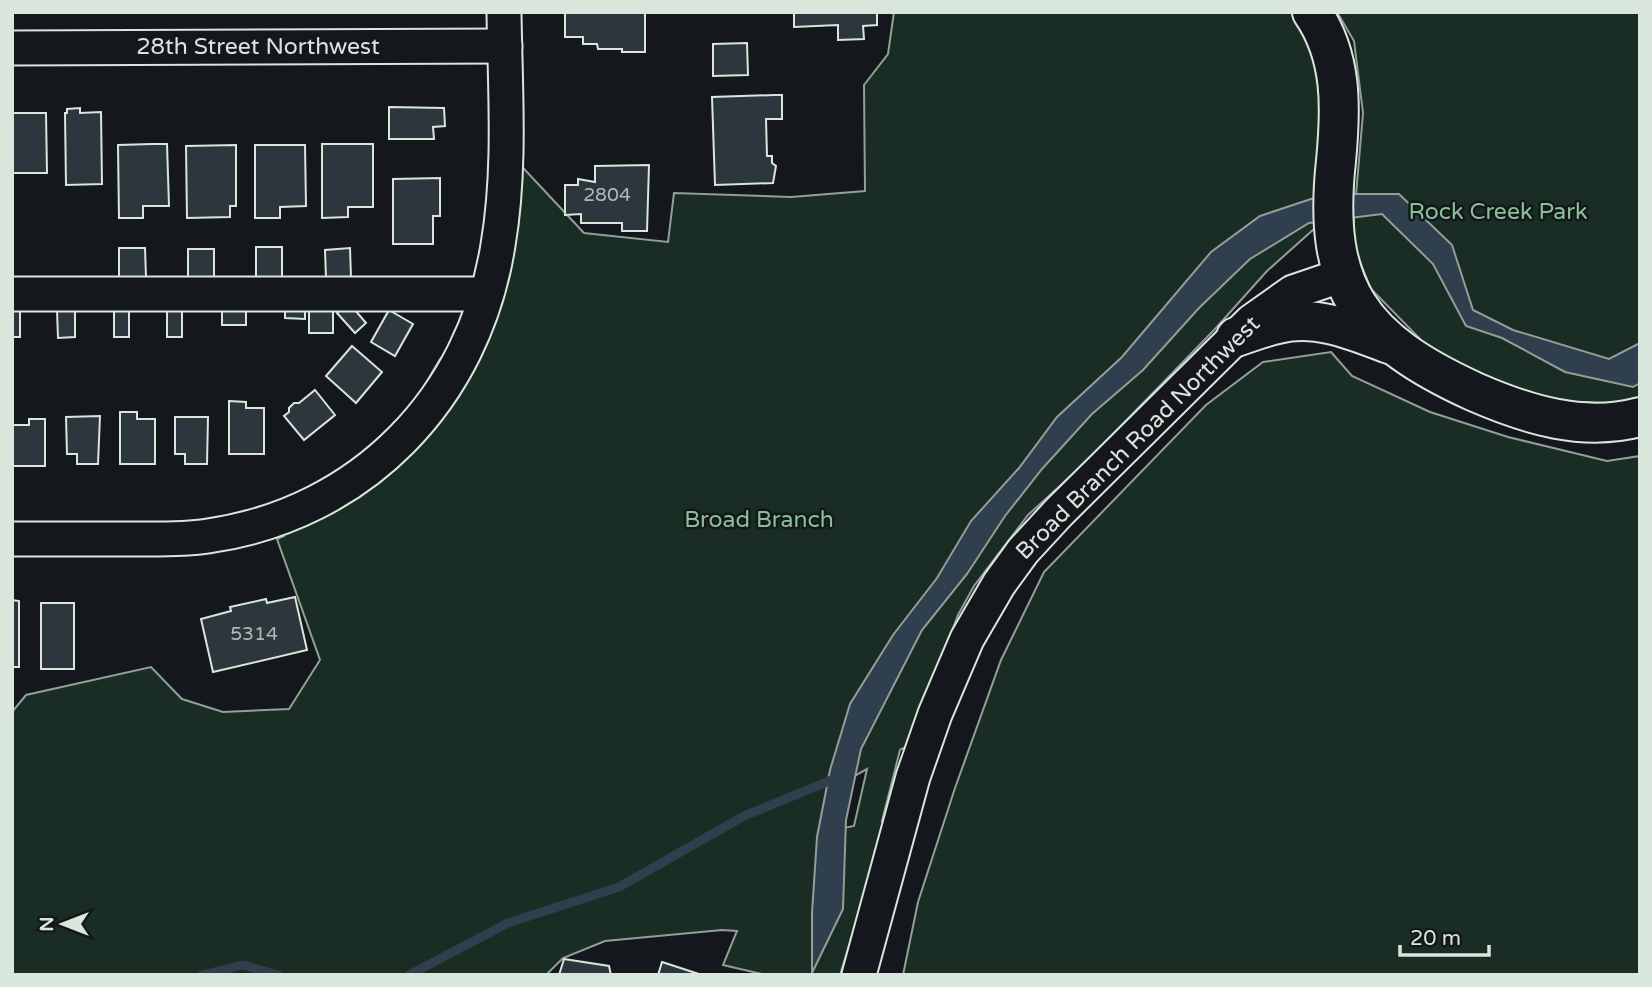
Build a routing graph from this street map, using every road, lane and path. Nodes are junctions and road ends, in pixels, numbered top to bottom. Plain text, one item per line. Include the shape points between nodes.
1 (505, 12) edge
2 (1312, 12) edge
3 (505, 46) junction
4 (12, 48) edge
5 (1343, 275) junction
6 (12, 294) edge
7 (486, 294) junction
8 (1236, 337) junction
9 (1396, 347) junction
10 (1640, 417) edge
11 (12, 539) edge
12 (859, 975) edge

1 - 3 street
2 - 5 main road via 1329,43 1339,93 1334,225
3 - 4 street, 28th Street Northwest
3 - 7 street via 505,168 499,244
5 - 8 street, Broad Branch Road Northwest via 1293,292
5 - 9 main road via 1365,317
6 - 7 street
7 - 11 street via 454,370 415,426 383,459 323,499 278,519 184,539
8 - 9 main road via 1280,323 1307,321 1346,328
8 - 12 street, Broad Branch Road Northwest via 1041,531 984,607 952,670 913,777
9 - 10 main road via 1468,388 1534,414 1588,423

